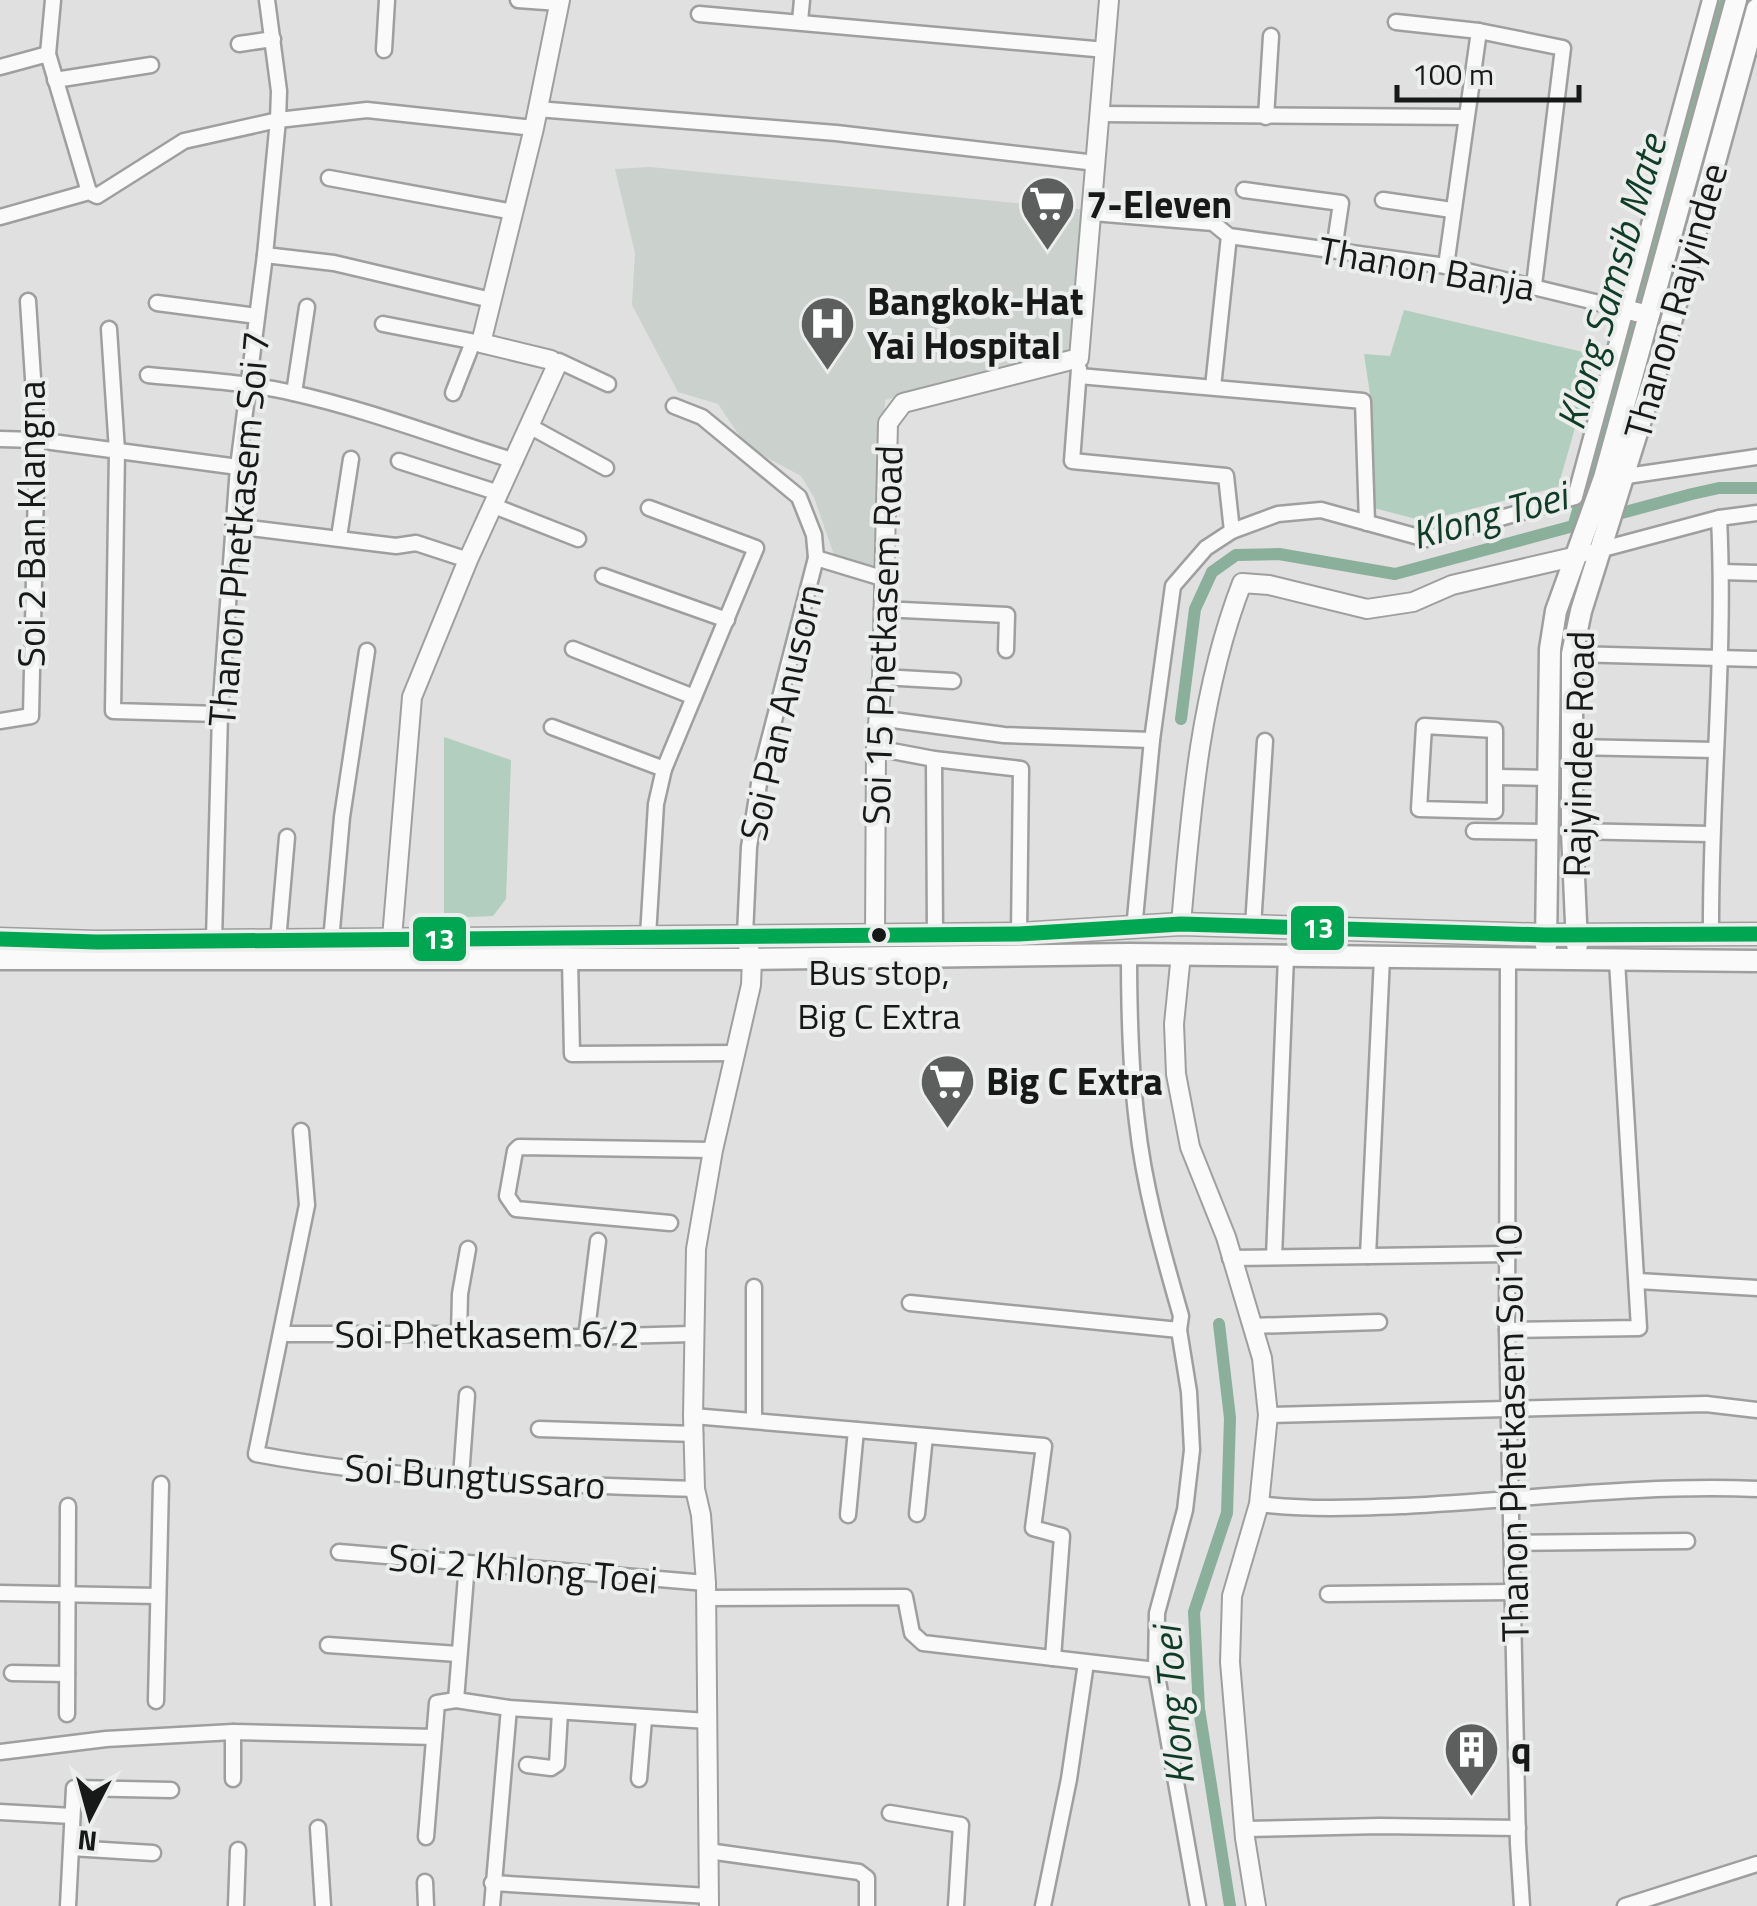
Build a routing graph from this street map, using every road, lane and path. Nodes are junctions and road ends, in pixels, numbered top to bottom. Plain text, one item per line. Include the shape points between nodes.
1 (54, 0) edge
2 (267, 0) edge
3 (387, 0) edge
4 (518, 0) edge
5 (802, 0) edge
6 (1109, 0) edge
7 (1710, 0) edge
8 (560, 1) edge
9 (1731, 2) edge
10 (1757, 10) edge
11 (698, 14) dead end
12 (800, 21) junction
13 (1396, 22) dead end
14 (1478, 31) junction
15 (1271, 36) dead end
16 (273, 39) junction
17 (239, 44) dead end
18 (384, 50) dead end
19 (1106, 50) junction
20 (48, 54) junction
21 (151, 65) dead end
22 (0, 67) edge
23 (55, 80) junction
24 (1102, 114) junction
25 (1266, 117) junction
26 (1466, 118) junction
27 (536, 119) junction
28 (278, 120) junction
29 (1096, 163) junction
30 (329, 178) dead end
31 (1244, 190) dead end
32 (89, 192) junction
33 (1383, 200) dead end
34 (1452, 210) junction
35 (514, 212) junction
36 (1093, 213) junction
37 (0, 217) edge
38 (1229, 236) junction
39 (1334, 250) junction
40 (266, 255) junction
41 (1446, 266) junction
42 (1534, 286) junction
43 (491, 300) junction
44 (28, 301) dead end
45 (157, 303) dead end
46 (307, 307) dead end
47 (1624, 310) junction
48 (1650, 315) junction
49 (257, 316) junction
50 (383, 324) dead end
51 (110, 329) dead end
52 (477, 342) junction
53 (559, 361) junction
54 (1079, 367) junction
55 (148, 375) dead end
56 (608, 384) dead end
57 (249, 385) junction
58 (1214, 387) junction
59 (294, 393) junction
60 (453, 393) dead end
61 (674, 406) dead end
62 (531, 426) junction
63 (0, 439) edge
64 (36, 440) junction
65 (117, 451) junction
66 (1757, 457) edge
67 (351, 459) dead end
68 (399, 461) dead end
69 (514, 461) junction
70 (238, 467) junction
71 (606, 468) dead end
72 (1614, 478) junction
73 (497, 499) junction
74 (649, 508) dead end
75 (1757, 513) edge
76 (1719, 518) junction
77 (1367, 523) junction
78 (234, 526) junction
79 (1232, 530) junction
80 (339, 537) junction
81 (578, 539) dead end
82 (1599, 551) junction
83 (1574, 557) junction
84 (816, 558) junction
85 (468, 560) junction
86 (1722, 572) junction
87 (1757, 572) edge
88 (603, 576) dead end
89 (882, 578) junction
90 (882, 610) junction
91 (727, 620) junction
92 (573, 649) dead end
93 (367, 650) dead end
94 (1006, 650) dead end
95 (1572, 654) junction
96 (1721, 658) junction
97 (1757, 659) edge
98 (882, 677) junction
99 (954, 681) dead end
100 (694, 697) junction
101 (220, 714) junction
102 (878, 718) junction
103 (0, 721) edge
104 (552, 727) dead end
105 (1152, 740) junction
106 (1266, 741) dead end
107 (1573, 746) junction
108 (876, 748) junction
109 (1715, 750) junction
110 (934, 759) junction
111 (664, 769) junction
112 (1496, 777) junction
113 (1548, 778) junction
114 (1474, 831) dead end
115 (1572, 831) junction
116 (1547, 832) junction
117 (1710, 834) junction
118 (287, 837) dead end
119 (1181, 924) junction
120 (1253, 926) junction
121 (1134, 930) junction
122 (1576, 933) junction
123 (1018, 934) junction
124 (1711, 934) junction
125 (1757, 934) edge
126 (875, 935) junction
127 (935, 935) junction
128 (1545, 935) junction
129 (648, 936) junction
130 (745, 936) junction
131 (392, 938) junction
132 (0, 939) edge
133 (214, 940) junction
134 (332, 940) junction
135 (278, 941) junction
136 (97, 952) junction
137 (1130, 954) junction
138 (1181, 954) junction
139 (1286, 956) junction
140 (1382, 958) junction
141 (0, 959) edge
142 (570, 959) junction
143 (752, 959) junction
144 (1508, 959) junction
145 (1546, 960) junction
146 (1578, 960) junction
147 (1617, 960) junction
148 (1757, 961) edge
149 (736, 1053) junction
150 (300, 1131) dead end
151 (713, 1150) junction
152 (670, 1224) dead end
153 (598, 1240) dead end
154 (468, 1249) dead end
155 (1508, 1254) junction
156 (1368, 1256) junction
157 (1274, 1257) junction
158 (1230, 1258) junction
159 (1638, 1281) junction
160 (754, 1287) dead end
161 (1757, 1288) edge
162 (910, 1303) dead end
163 (1380, 1322) dead end
164 (1252, 1326) junction
165 (1179, 1330) junction
166 (1507, 1330) junction
167 (281, 1334) junction
168 (459, 1334) junction
169 (692, 1334) junction
170 (586, 1338) junction
171 (468, 1395) dead end
172 (1509, 1408) junction
173 (1757, 1410) edge
174 (1268, 1415) junction
175 (754, 1421) junction
176 (694, 1425) junction
177 (539, 1429) dead end
178 (856, 1430) junction
179 (925, 1436) junction
180 (462, 1477) junction
181 (161, 1484) dead end
182 (695, 1489) junction
183 (1757, 1490) edge
184 (1511, 1501) junction
185 (1260, 1504) junction
186 (68, 1506) dead end
187 (917, 1514) dead end
188 (848, 1515) dead end
189 (1686, 1540) dead end
190 (1513, 1543) junction
191 (339, 1552) dead end
192 (466, 1564) junction
193 (706, 1591) junction
194 (1513, 1592) junction
195 (0, 1593) edge
196 (1328, 1594) dead end
197 (67, 1596) junction
198 (158, 1596) junction
199 (328, 1645) dead end
200 (458, 1654) junction
201 (1053, 1658) junction
202 (1086, 1663) junction
203 (1156, 1670) junction
204 (12, 1673) dead end
205 (67, 1674) junction
206 (156, 1700) dead end
207 (456, 1700) junction
208 (509, 1708) junction
209 (560, 1712) junction
210 (67, 1714) dead end
211 (644, 1719) junction
212 (708, 1721) junction
213 (233, 1732) junction
214 (434, 1736) junction
215 (0, 1752) edge
216 (527, 1765) dead end
217 (233, 1780) dead end
218 (639, 1780) dead end
219 (171, 1790) dead end
220 (0, 1812) edge
221 (890, 1813) dead end
222 (72, 1816) junction
223 (318, 1828) dead end
224 (1518, 1828) junction
225 (1244, 1829) junction
226 (426, 1837) dead end
227 (71, 1848) junction
228 (238, 1850) dead end
229 (708, 1851) junction
230 (153, 1852) dead end
231 (1757, 1864) edge
232 (425, 1882) dead end
233 (492, 1883) junction
234 (709, 1901) edge
235 (68, 1906) edge
236 (236, 1906) edge
237 (322, 1906) edge
238 (426, 1906) edge
239 (492, 1906) edge
240 (867, 1906) edge
241 (956, 1906) edge
242 (1043, 1906) edge
243 (1198, 1906) edge
244 (1256, 1906) edge
245 (1522, 1906) edge
246 (1625, 1906) edge

1 - 20 street
2 - 16 street, Thanon Phetkasem Soi 7
3 - 18 street
4 - 8 street
5 - 12 street
6 - 19 street
7 - 47 street
8 - 27 street
9 - 48 main road
10 - 72 main road, Thanon Rajyindee via 1671,322
11 - 12 street
12 - 19 street
13 - 14 street
14 - 26 street
14 - 42 street via 1563,48
15 - 25 street
16 - 17 street
16 - 28 street, Thanon Phetkasem Soi 7
19 - 24 street
20 - 22 street
20 - 23 street
21 - 23 street
23 - 32 street
24 - 25 street
24 - 29 street
25 - 26 street
26 - 34 street
27 - 28 street via 368,110
27 - 29 street via 836,133
27 - 35 street
28 - 32 street via 184,140 97,196
28 - 40 street, Thanon Phetkasem Soi 7
29 - 36 street
30 - 35 street
31 - 39 street via 1341,203
32 - 37 street
33 - 34 street
34 - 41 street
35 - 43 street
36 - 38 street, Thanon Banja via 1214,223
36 - 54 street
38 - 39 street, Thanon Banja
38 - 58 street
39 - 41 street, Thanon Banja
40 - 43 street via 334,263
40 - 49 street, Thanon Phetkasem Soi 7
41 - 42 street, Thanon Banja
42 - 47 street, Thanon Banja
43 - 52 street
44 - 64 street, Soi 2 Ban Klangna
45 - 49 street
46 - 59 street
47 - 48 street
47 - 77 street via 1575,497 1426,539
48 - 72 main road
49 - 57 street, Thanon Phetkasem Soi 7
50 - 52 street
51 - 65 street
52 - 53 street
52 - 60 street
53 - 56 street
53 - 62 street
54 - 58 street
54 - 79 street via 1072,461 1226,476
54 - 89 street, Soi 15 Phetkasem Road via 903,403 888,423
55 - 57 street
57 - 59 street
57 - 70 street, Thanon Phetkasem Soi 7
58 - 77 street via 1364,402
59 - 69 street
61 - 84 street via 702,416 798,497
62 - 69 street
62 - 71 street
63 - 64 street
64 - 65 street
64 - 103 street, Soi 2 Ban Klangna via 30,716
65 - 70 street
65 - 101 street via 113,711
66 - 72 street
67 - 80 street
68 - 73 street
69 - 73 street
70 - 78 street, Thanon Phetkasem Soi 7
72 - 82 main road, Rajyindee Road
72 - 83 main road
73 - 81 street
73 - 85 street
74 - 91 street via 756,548
75 - 76 street
76 - 82 street
76 - 86 street
77 - 79 street via 1322,510 1278,514
78 - 80 street
78 - 101 street, Thanon Phetkasem Soi 7
79 - 105 street via 1173,586
80 - 85 street via 416,543
82 - 83 street
82 - 95 main road, Rajyindee Road
83 - 113 main road, Rajyindee Road via 1550,649
83 - 119 street via 1367,609 1242,582 1208,694
84 - 89 street, Soi Pan Anusorn
84 - 130 street, Soi Pan Anusorn via 761,770
85 - 131 street via 412,698
86 - 87 street
86 - 96 street
88 - 91 street
89 - 90 street, Soi 15 Phetkasem Road
90 - 94 street via 1007,615
90 - 98 street, Soi 15 Phetkasem Road
91 - 100 street
92 - 100 street
93 - 134 street
95 - 96 street
95 - 107 main road, Rajyindee Road
96 - 97 street
96 - 109 street
98 - 99 street
98 - 102 street, Soi 15 Phetkasem Road
100 - 111 street
101 - 133 street, Thanon Phetkasem Soi 7
102 - 105 street via 1004,735
102 - 108 street, Soi 15 Phetkasem Road
104 - 111 street
105 - 121 street
106 - 120 street
107 - 109 street
107 - 115 main road, Rajyindee Road
108 - 110 street
108 - 126 street, Soi 15 Phetkasem Road
109 - 117 street
110 - 123 street via 1021,769
110 - 127 street
111 - 129 street
112 - 112 street via 1495,811 1420,808 1424,726 1495,730
112 - 113 street
113 - 116 main road, Rajyindee Road
114 - 116 street
115 - 117 street
115 - 122 main road, Rajyindee Road
116 - 128 main road, Rajyindee Road
117 - 124 street
118 - 135 street
119 - 120 main road
119 - 121 main road
120 - 128 main road
121 - 123 main road
122 - 124 main road
122 - 128 main road
122 - 146 main road, Rajyindee Road
123 - 127 main road
124 - 125 main road
126 - 127 main road
126 - 130 main road
128 - 145 main road, Rajyindee Road
129 - 130 main road
129 - 131 main road
130 - 143 street
131 - 134 main road
132 - 136 main road
133 - 135 main road
133 - 136 main road
134 - 135 main road
136 - 141 main road
136 - 142 main road
137 - 138 main road
137 - 143 main road
137 - 165 street via 1137,1124
138 - 139 main road
138 - 158 street via 1176,1074 1190,1148
139 - 140 main road
139 - 157 street
140 - 144 main road
140 - 156 street
142 - 143 main road
142 - 149 street via 572,1054
143 - 149 street
144 - 145 main road
144 - 155 street, Thanon Phetkasem Soi 10
145 - 146 main road
146 - 147 main road
147 - 148 main road
147 - 159 street
149 - 151 street
150 - 167 street via 307,1205
151 - 152 street via 515,1151 507,1196 516,1209
151 - 169 street via 696,1249
153 - 170 street
154 - 168 street
155 - 156 street
155 - 166 street, Thanon Phetkasem Soi 10
156 - 157 street
157 - 158 street
158 - 164 street
159 - 161 street
159 - 166 street via 1639,1328
160 - 175 street
162 - 165 street
163 - 164 street
164 - 174 street
165 - 203 street via 1192,1450 1185,1510 1157,1613
166 - 172 street, Thanon Phetkasem Soi 10
167 - 168 street, Soi Phetkasem 6/2
167 - 180 street, Soi Bungtussaro via 256,1454
168 - 170 street, Soi Phetkasem 6/2 via 468,1340
169 - 170 street, Soi Phetkasem 6/2
169 - 176 street
171 - 180 street
172 - 173 street via 1706,1404
172 - 174 street
172 - 184 street, Thanon Phetkasem Soi 10
174 - 185 street
175 - 176 street
175 - 178 street
176 - 177 street
176 - 182 street
178 - 179 street
178 - 188 street
179 - 187 street
179 - 201 street via 1044,1446 1033,1528 1062,1536
180 - 182 street, Soi Bungtussaro
181 - 198 street
182 - 193 street
183 - 184 street via 1699,1486
184 - 185 street via 1308,1510
184 - 190 street, Thanon Phetkasem Soi 10
185 - 225 street via 1232,1596 1230,1662
186 - 197 street
189 - 190 street
190 - 194 street, Thanon Phetkasem Soi 10
191 - 192 street, Soi 2 Khlong Toei
192 - 193 street, Soi 2 Khlong Toei
192 - 200 street
193 - 201 street, Soi 2 Khlong Toei via 905,1596 912,1633 923,1643
193 - 212 street
194 - 196 street
194 - 224 street, Thanon Phetkasem Soi 10
195 - 197 street
197 - 198 street
197 - 205 street
198 - 206 street
199 - 200 street
200 - 207 street
201 - 202 street
202 - 203 street
202 - 242 street
203 - 243 street
204 - 205 street
205 - 210 street
207 - 208 street
207 - 214 street via 436,1704
208 - 209 street
208 - 233 street
209 - 211 street
209 - 216 street via 557,1764
211 - 212 street
211 - 218 street
212 - 229 street
213 - 214 street
213 - 215 street
213 - 217 street
214 - 226 street
219 - 222 street via 74,1788
220 - 222 street
221 - 241 street via 962,1826
222 - 227 street
223 - 237 street
224 - 225 street
224 - 245 street, Thanon Phetkasem Soi 10
225 - 244 street
227 - 230 street
227 - 235 street
228 - 236 street
229 - 234 street
229 - 240 street via 859,1872 867,1878
231 - 246 street
232 - 238 street
233 - 234 street
233 - 239 street

